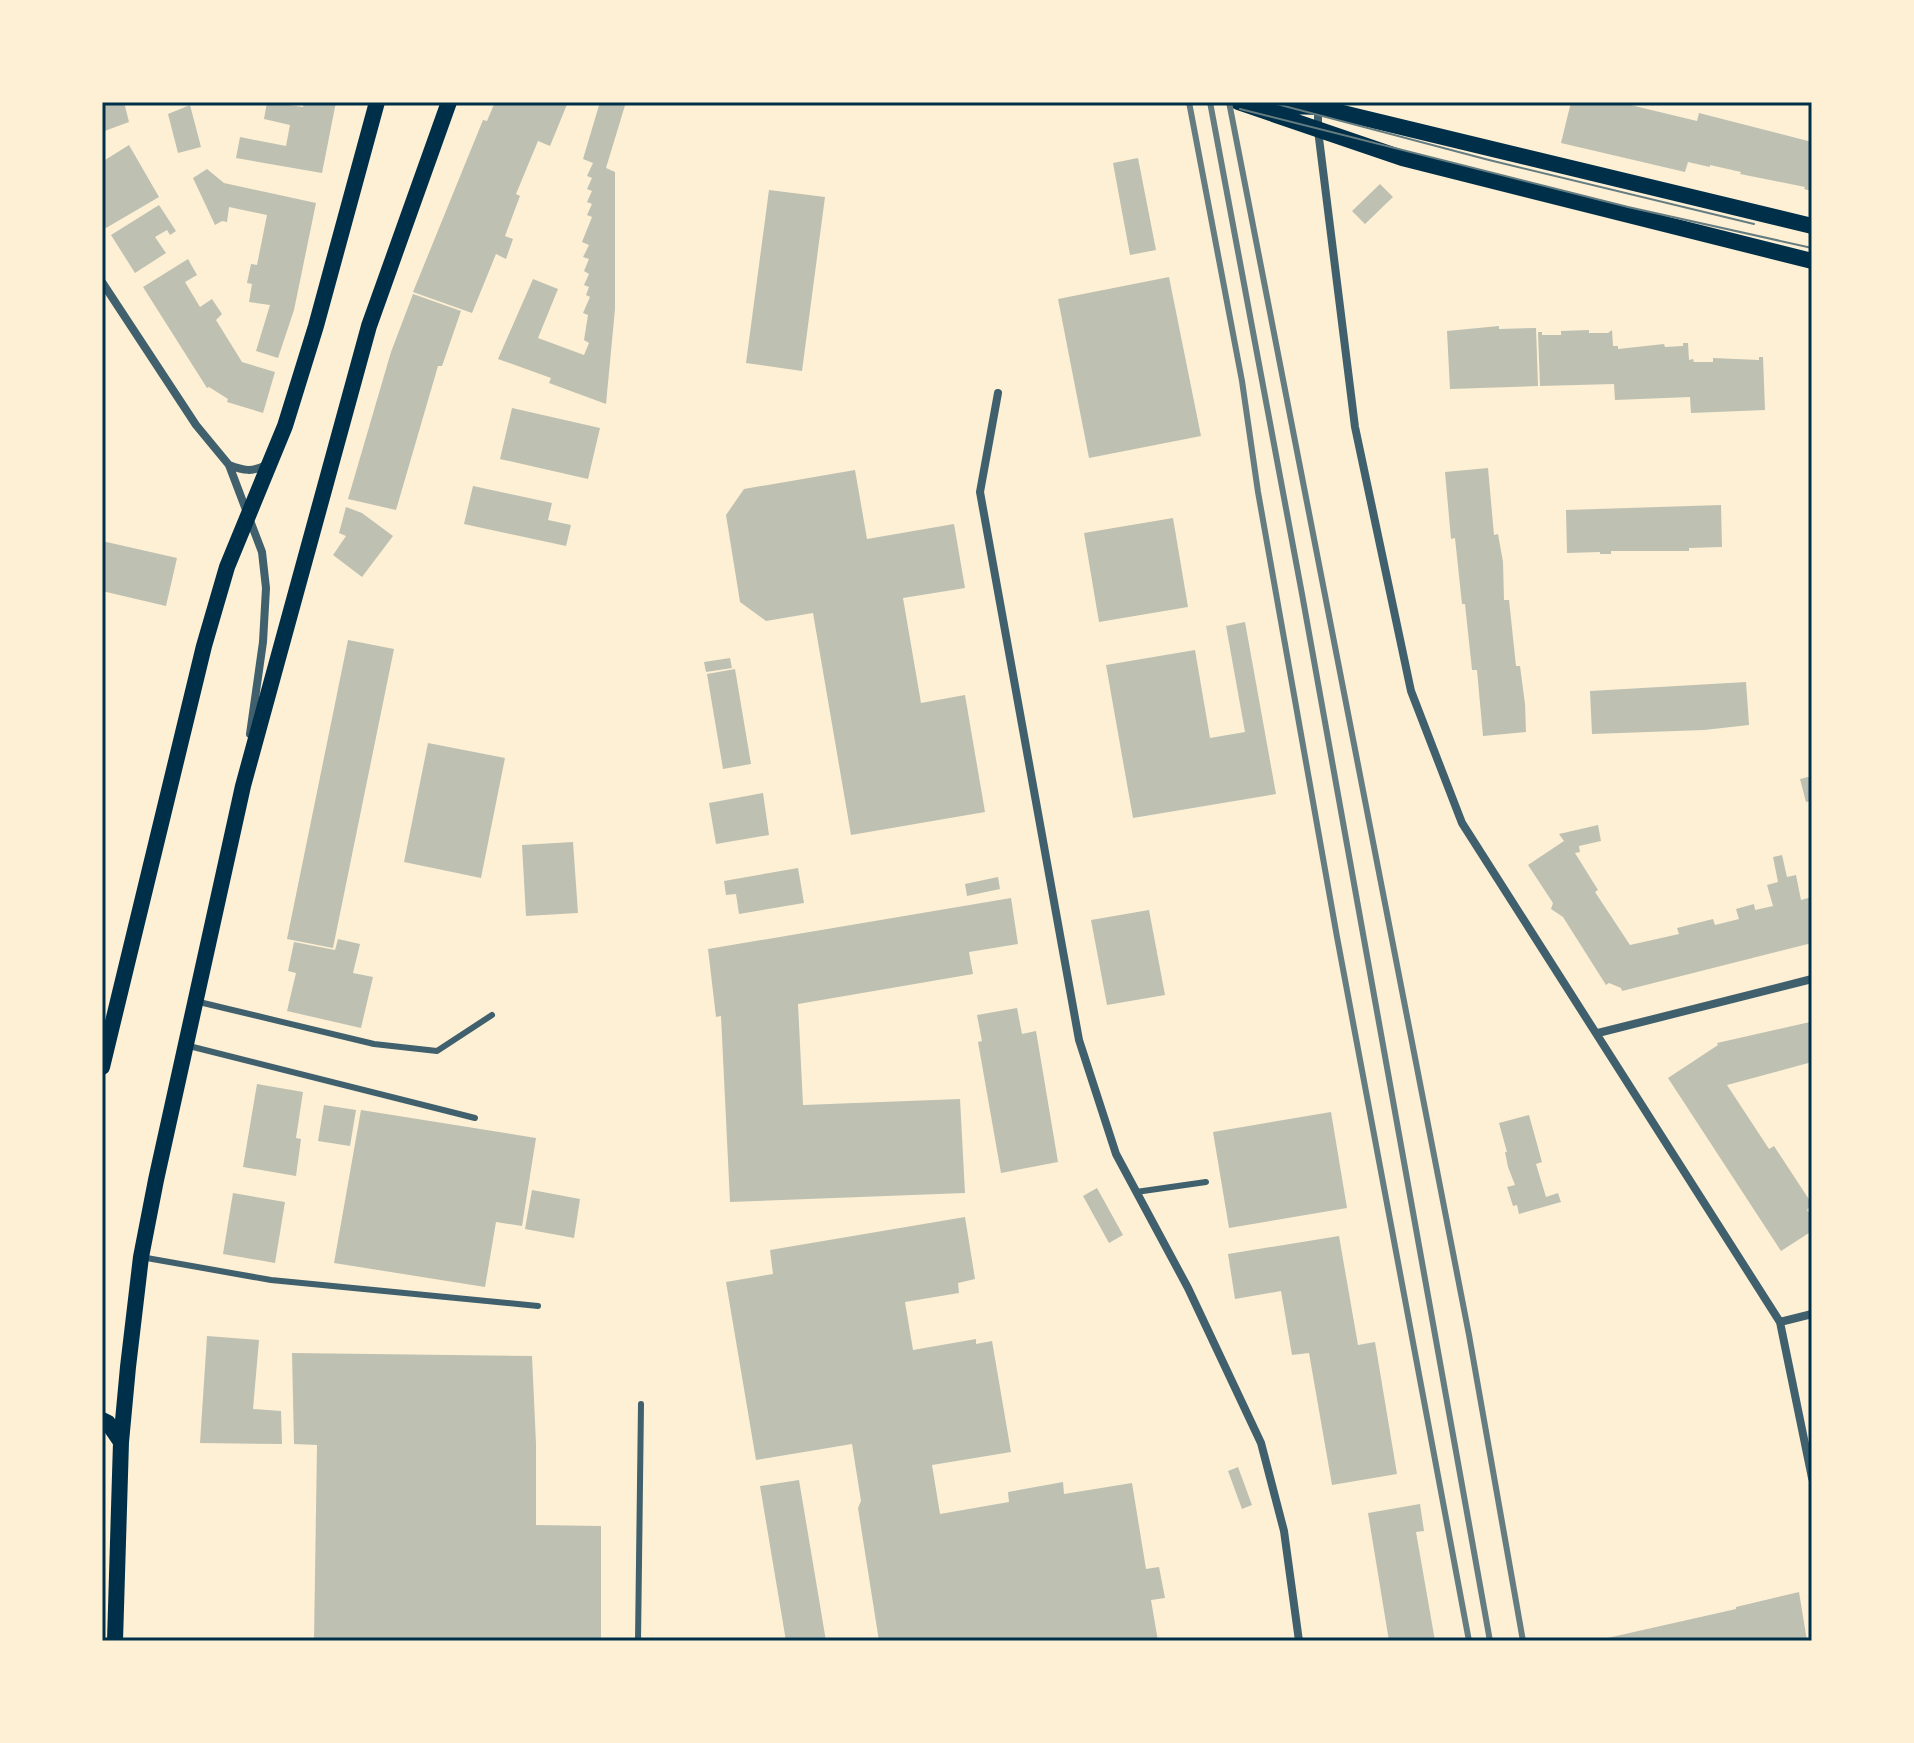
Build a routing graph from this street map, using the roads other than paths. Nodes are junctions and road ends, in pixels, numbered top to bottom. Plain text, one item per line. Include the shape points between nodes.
1 (377, 102) edge
2 (449, 102) edge
3 (1244, 104) edge
4 (1318, 104) edge
5 (1318, 130) junction
6 (1812, 226) edge
7 (1812, 261) edge
8 (102, 282) edge
9 (998, 393) dead end
10 (270, 463) junction
11 (229, 465) junction
12 (249, 513) junction
13 (243, 786) junction
14 (1812, 979) edge
15 (195, 1001) junction
16 (492, 1015) dead end
17 (1598, 1033) junction
18 (186, 1046) junction
19 (102, 1067) edge
20 (475, 1118) dead end
21 (1206, 1182) dead end
22 (1136, 1192) junction
23 (141, 1257) junction
24 (538, 1306) dead end
25 (1812, 1314) edge
26 (1780, 1322) junction
27 (641, 1404) dead end
28 (102, 1420) edge
29 (121, 1442) junction
30 (1812, 1478) edge
31 (115, 1641) edge
32 (638, 1641) edge
33 (1299, 1641) edge

1 - 10 main road via 316,326
2 - 13 main road via 369,326
3 - 4 main road
3 - 5 main road
4 - 5 street
4 - 6 main road
5 - 7 main road via 1402,158
5 - 17 street via 1355,427 1411,691 1462,823
8 - 11 street via 196,425
9 - 22 street via 980,492 1079,1040 1116,1154
10 - 11 street via 244,471
10 - 12 main road
11 - 12 street
12 - 13 street via 262,552 266,588
12 - 19 main road via 204,646
13 - 15 main road
14 - 17 street
15 - 16 lane via 374,1044 437,1051
15 - 18 main road
17 - 26 street
18 - 20 lane
18 - 23 main road
21 - 22 lane
22 - 33 street via 1261,1443 1284,1531
23 - 24 lane via 271,1280
23 - 29 main road
25 - 26 street
26 - 30 street
27 - 32 lane
28 - 29 main road
29 - 31 main road

